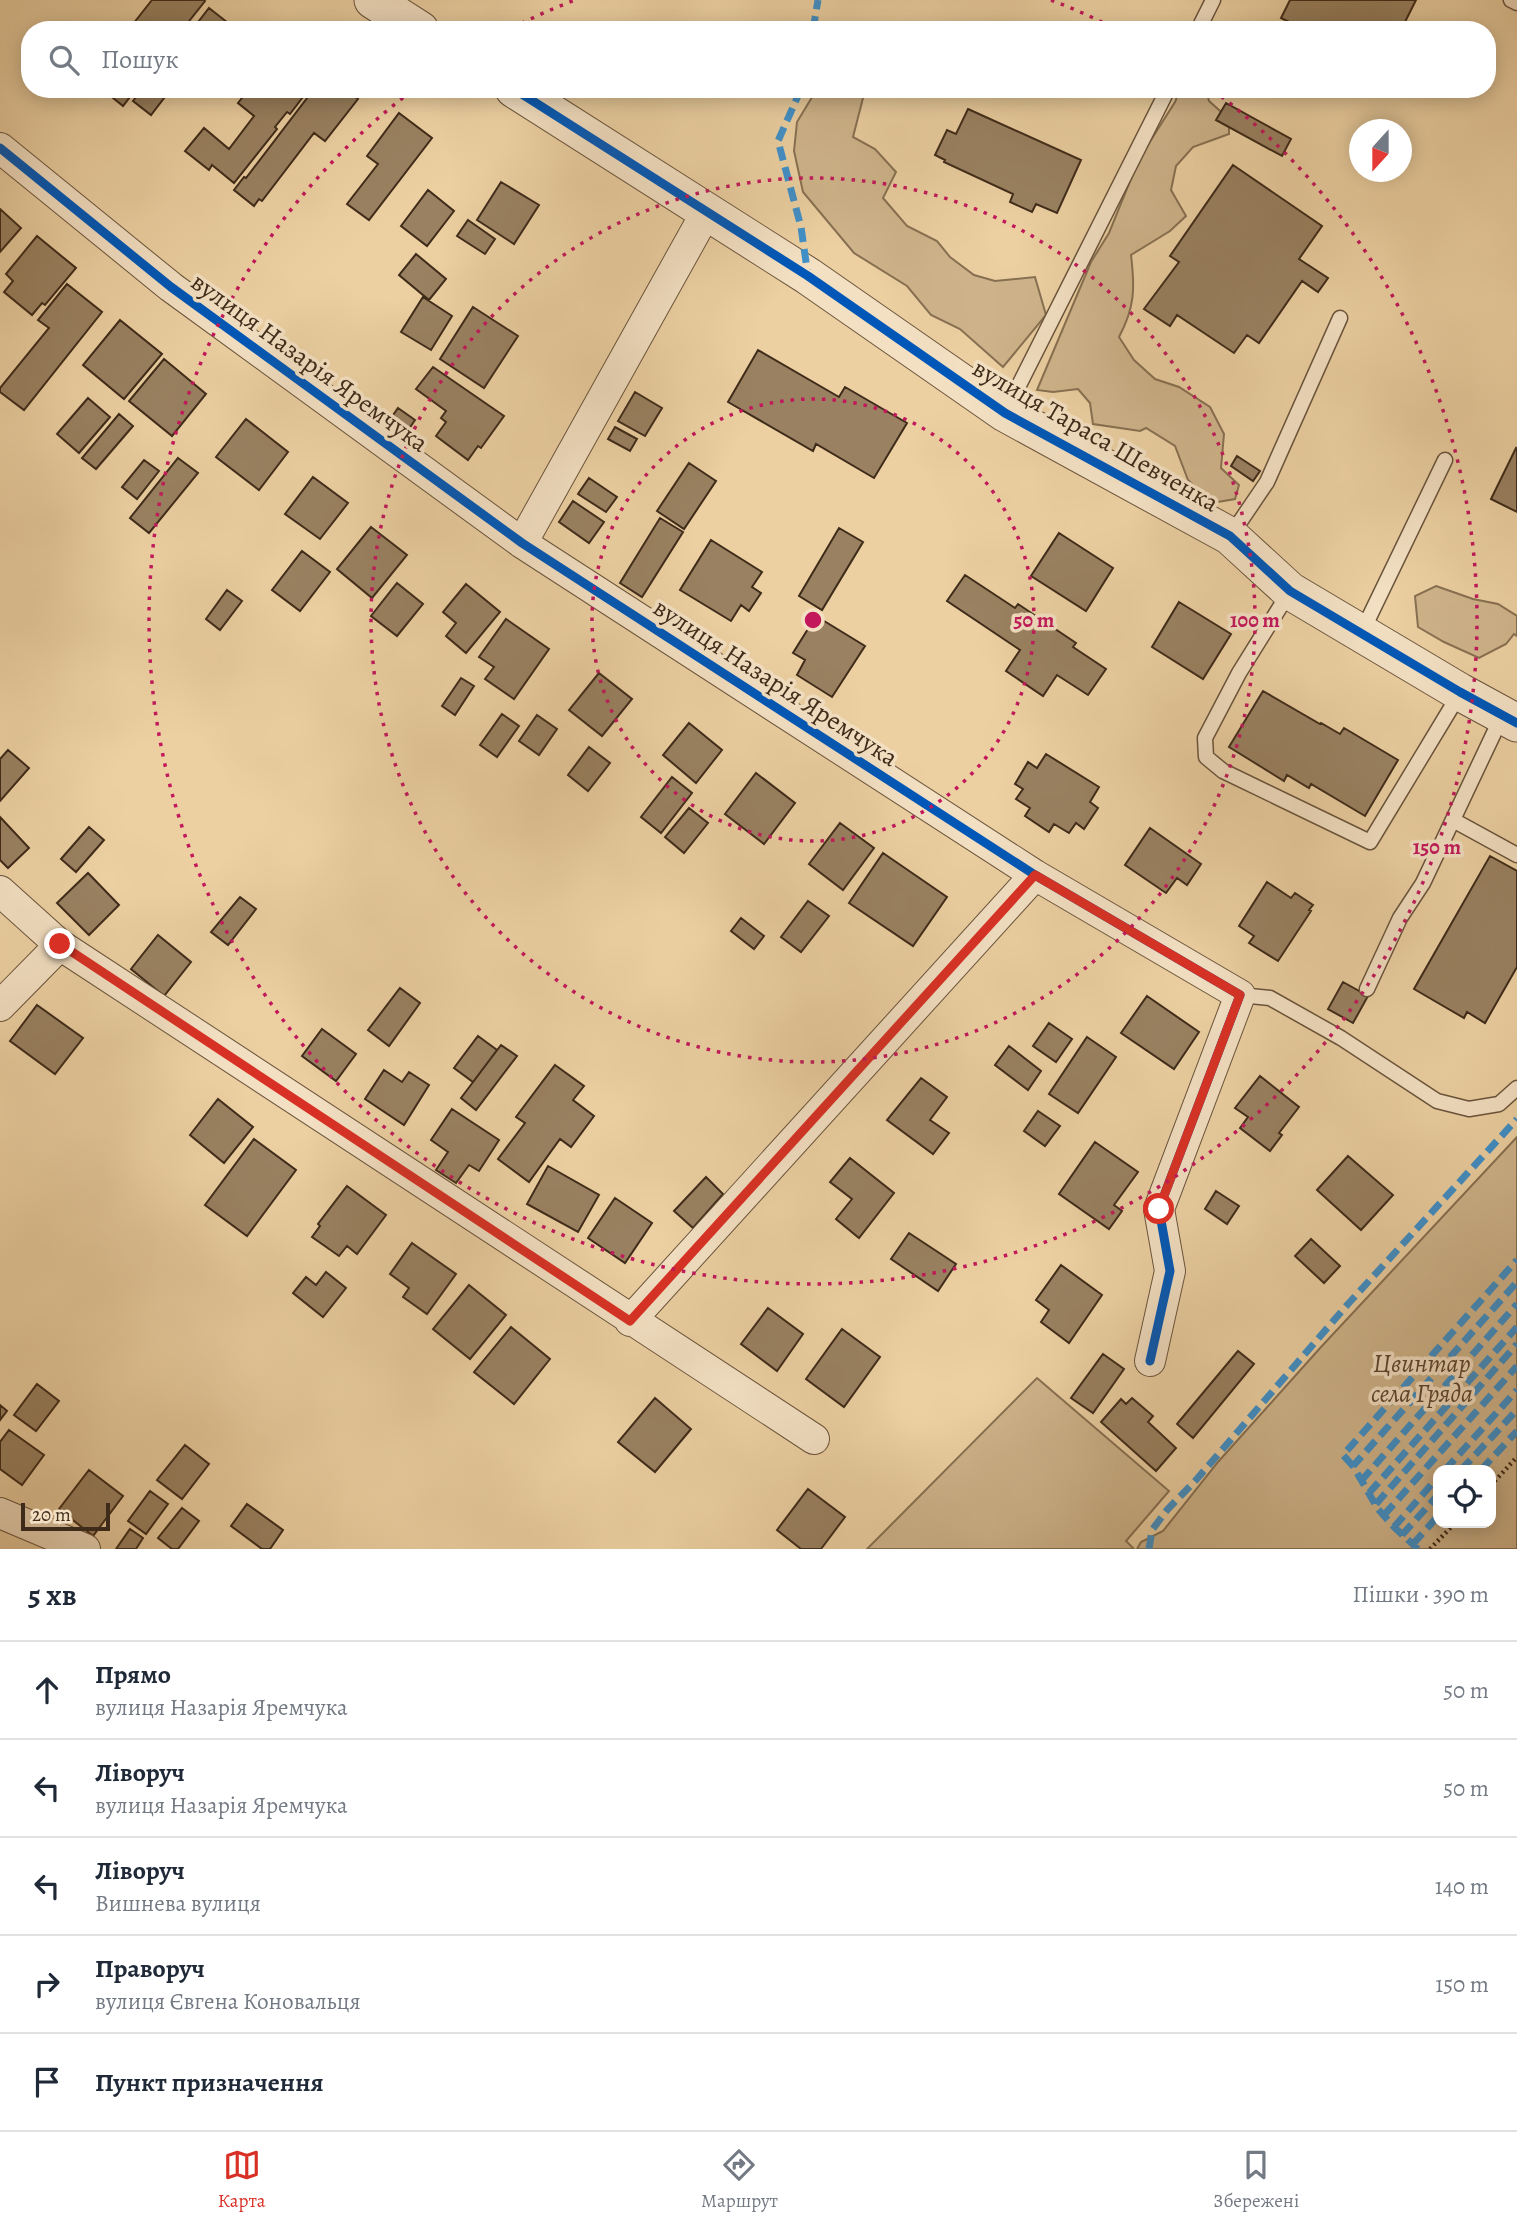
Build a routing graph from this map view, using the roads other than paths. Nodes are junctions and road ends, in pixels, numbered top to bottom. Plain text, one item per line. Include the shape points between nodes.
1 (373, 0) edge
2 (1213, 0) edge
3 (1511, 0) edge
4 (1517, 3) edge
5 (406, 21) edge
6 (1202, 21) edge
7 (528, 98) edge
8 (1163, 98) edge
9 (0, 148) edge
10 (708, 211) junction
11 (1340, 318) dead end
12 (1005, 413) junction
13 (1445, 460) dead end
14 (1230, 536) junction
15 (522, 543) junction
16 (1290, 591) junction
17 (1361, 633) junction
18 (1460, 692) junction
19 (1510, 719) edge
20 (1453, 820) junction
21 (1517, 855) edge
22 (1035, 875) junction
23 (0, 891) edge
24 (60, 944) junction
25 (1367, 989) dead end
26 (1240, 995) junction
27 (0, 1006) edge
28 (1517, 1088) edge
29 (630, 1321) junction
30 (1150, 1362) dead end
31 (814, 1439) dead end
32 (0, 1513) edge
33 (85, 1549) edge

1 - 5 street
2 - 6 lane
3 - 4 lane
7 - 10 street, вулиця Тараса Шевченка
8 - 12 lane
9 - 15 street, вулиця Назарія Яремчука via 171,287
10 - 12 street, вулиця Тараса Шевченка
10 - 15 street
11 - 14 lane via 1267,482
12 - 14 street, вулиця Тараса Шевченка
13 - 17 lane
14 - 16 street, вулиця Тараса Шевченка
15 - 22 street, вулиця Назарія Яремчука
16 - 17 street, вулиця Тараса Шевченка
16 - 18 lane via 1205,738 1206,757 1223,771 1370,842
17 - 18 street, вулиця Тараса Шевченка
18 - 19 street, вулиця Тараса Шевченка
19 - 20 lane
20 - 21 lane
20 - 25 lane
22 - 26 street, вулиця Назарія Яремчука
22 - 29 street
23 - 24 street
24 - 27 street
24 - 29 street
26 - 28 lane, вулиця Назарія Яремчука via 1270,998 1437,1101 1469,1109 1499,1104
26 - 30 street via 1159,1209 1170,1271
29 - 31 street
32 - 33 street

